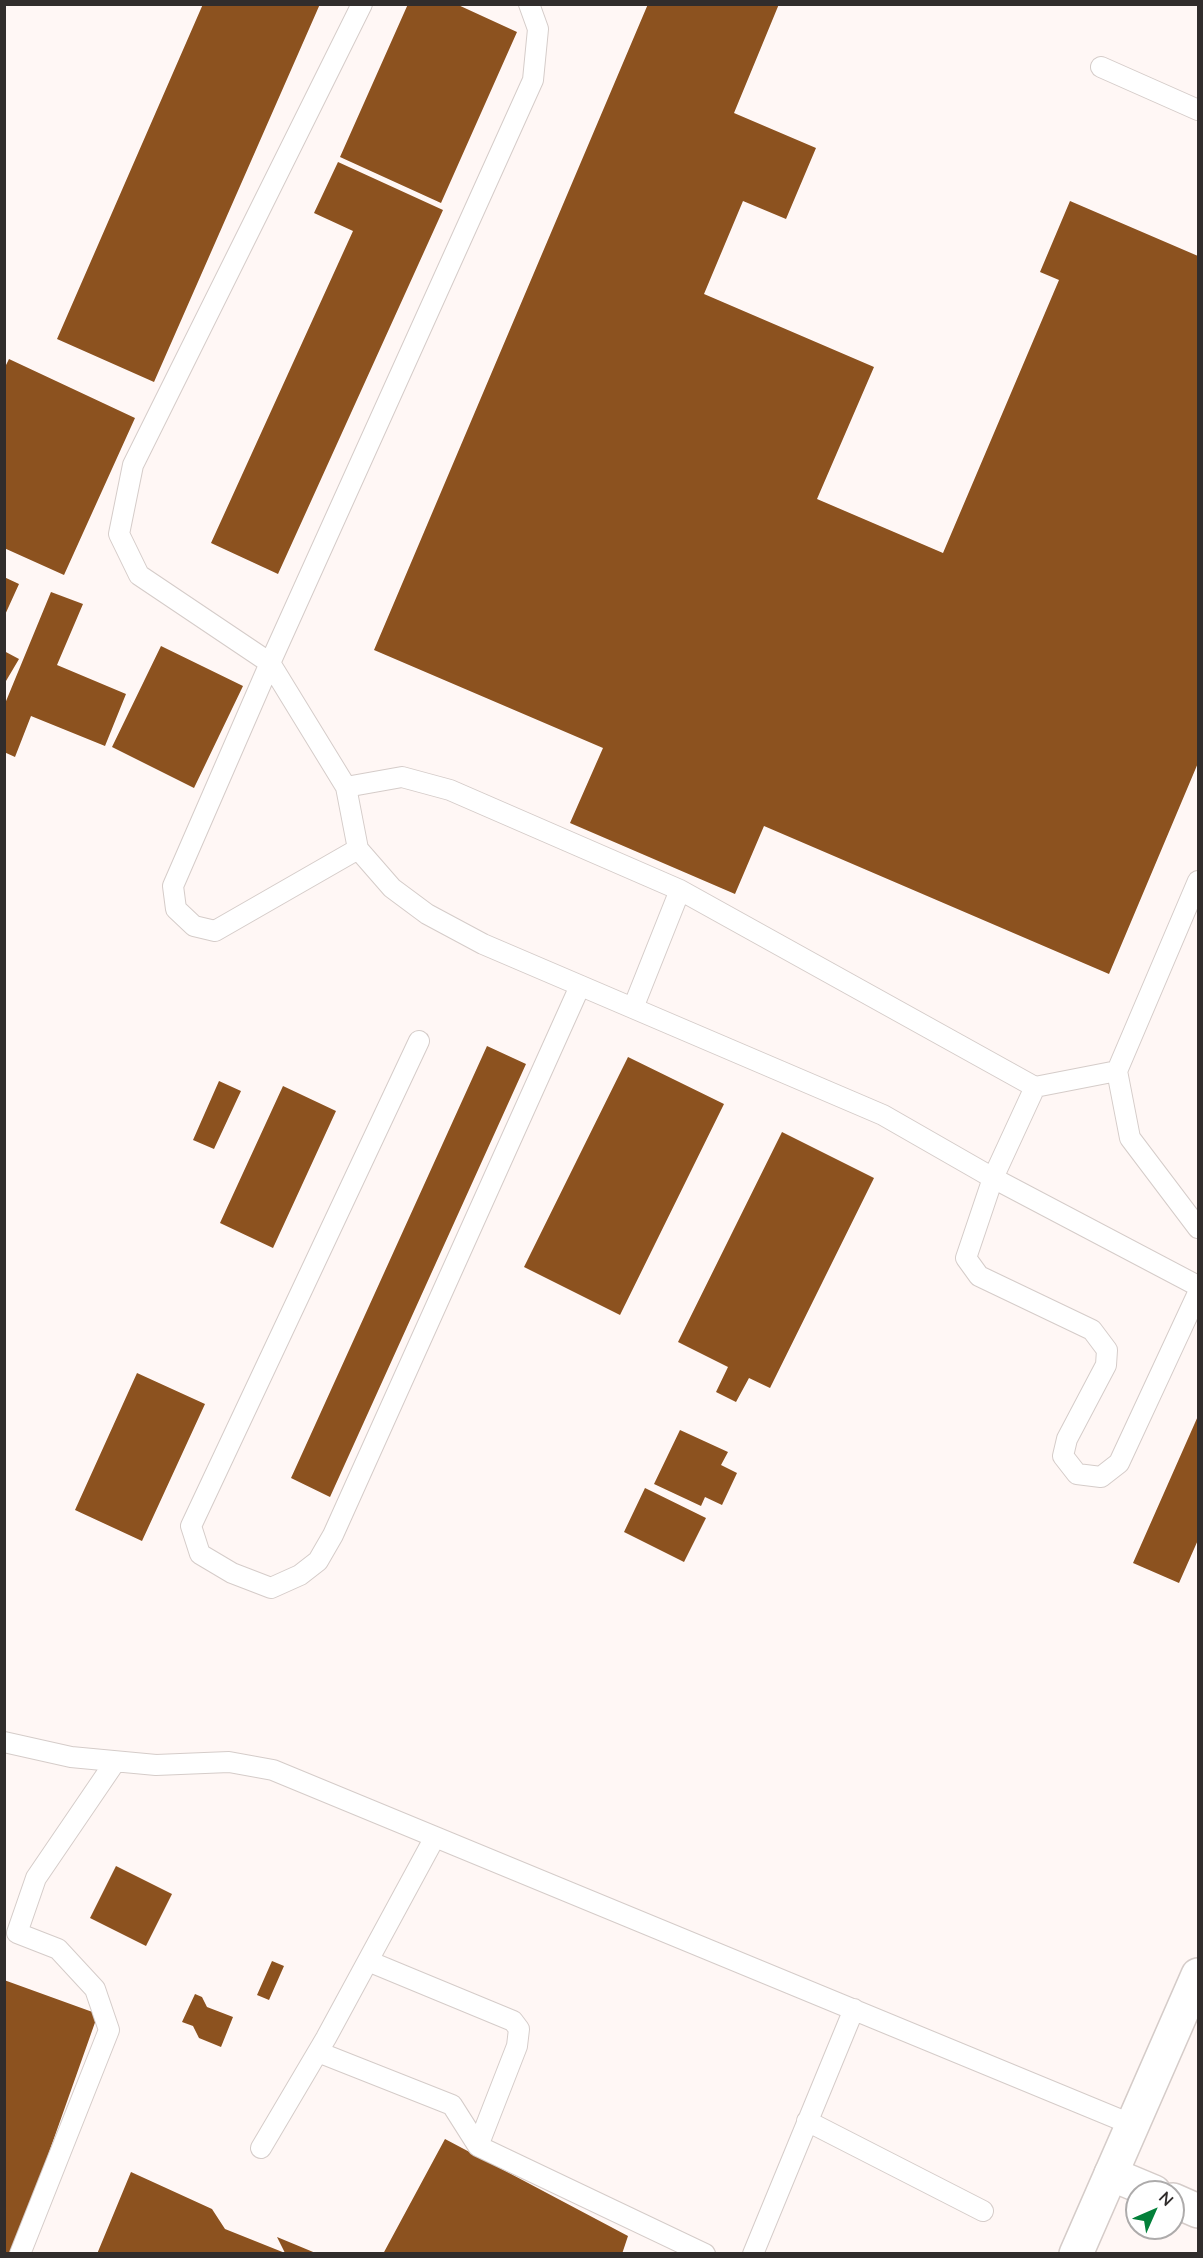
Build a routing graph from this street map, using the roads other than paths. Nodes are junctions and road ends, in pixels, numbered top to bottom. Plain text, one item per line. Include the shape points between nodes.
1 (362, 4) edge
2 (529, 4) edge
3 (1101, 66) dead end
4 (1198, 110) edge
5 (270, 663) junction
6 (346, 787) junction
7 (358, 849) junction
8 (1198, 881) edge
9 (680, 890) junction
10 (580, 986) junction
11 (633, 1008) junction
12 (419, 1041) dead end
13 (1117, 1071) junction
14 (1035, 1087) junction
15 (993, 1178) junction
16 (1198, 1228) edge
17 (1198, 1286) edge
18 (1198, 1293) edge
19 (4, 1742) edge
20 (115, 1762) junction
21 (435, 1837) junction
22 (11, 1930) edge
23 (368, 1961) junction
24 (1198, 1975) edge
25 (854, 2009) junction
26 (318, 2052) junction
27 (807, 2121) junction
28 (1133, 2125) junction
29 (478, 2146) junction
30 (261, 2148) dead end
31 (1112, 2174) junction
32 (1126, 2180) edge
33 (983, 2211) dead end
34 (20, 2253) edge
35 (705, 2253) edge
36 (753, 2253) edge
37 (1076, 2253) edge

1 - 5 lane via 133,465 119,534 139,575
2 - 5 lane via 538,29 533,80
3 - 4 lane
5 - 6 lane
5 - 7 lane via 173,886 176,909 194,926 215,931
6 - 7 lane
6 - 9 lane via 402,777 450,790
7 - 10 lane via 392,888 427,914 483,944
8 - 13 lane
9 - 11 lane
9 - 14 lane
10 - 11 lane
10 - 12 lane via 333,1535 318,1561 300,1575 271,1588 231,1573 200,1554 191,1526
11 - 15 lane via 882,1115
13 - 14 lane
13 - 16 lane via 1130,1138
14 - 15 lane
15 - 17 lane
15 - 18 lane via 966,1258 980,1276 1092,1330 1107,1350 1106,1365 1063,1456 1077,1474 1101,1477 1119,1463
19 - 20 lane
20 - 21 lane via 229,1762 273,1770
20 - 22 lane via 36,1878
21 - 23 lane
21 - 25 lane
22 - 34 lane via 58,1949 95,1989 108,2030
23 - 26 lane
23 - 29 lane via 513,2021 519,2029 517,2046
24 - 28 street
25 - 27 lane
25 - 28 lane
26 - 29 lane via 452,2105
26 - 30 lane
27 - 33 lane
27 - 36 lane
28 - 31 street
29 - 35 lane
31 - 32 street
31 - 37 street

